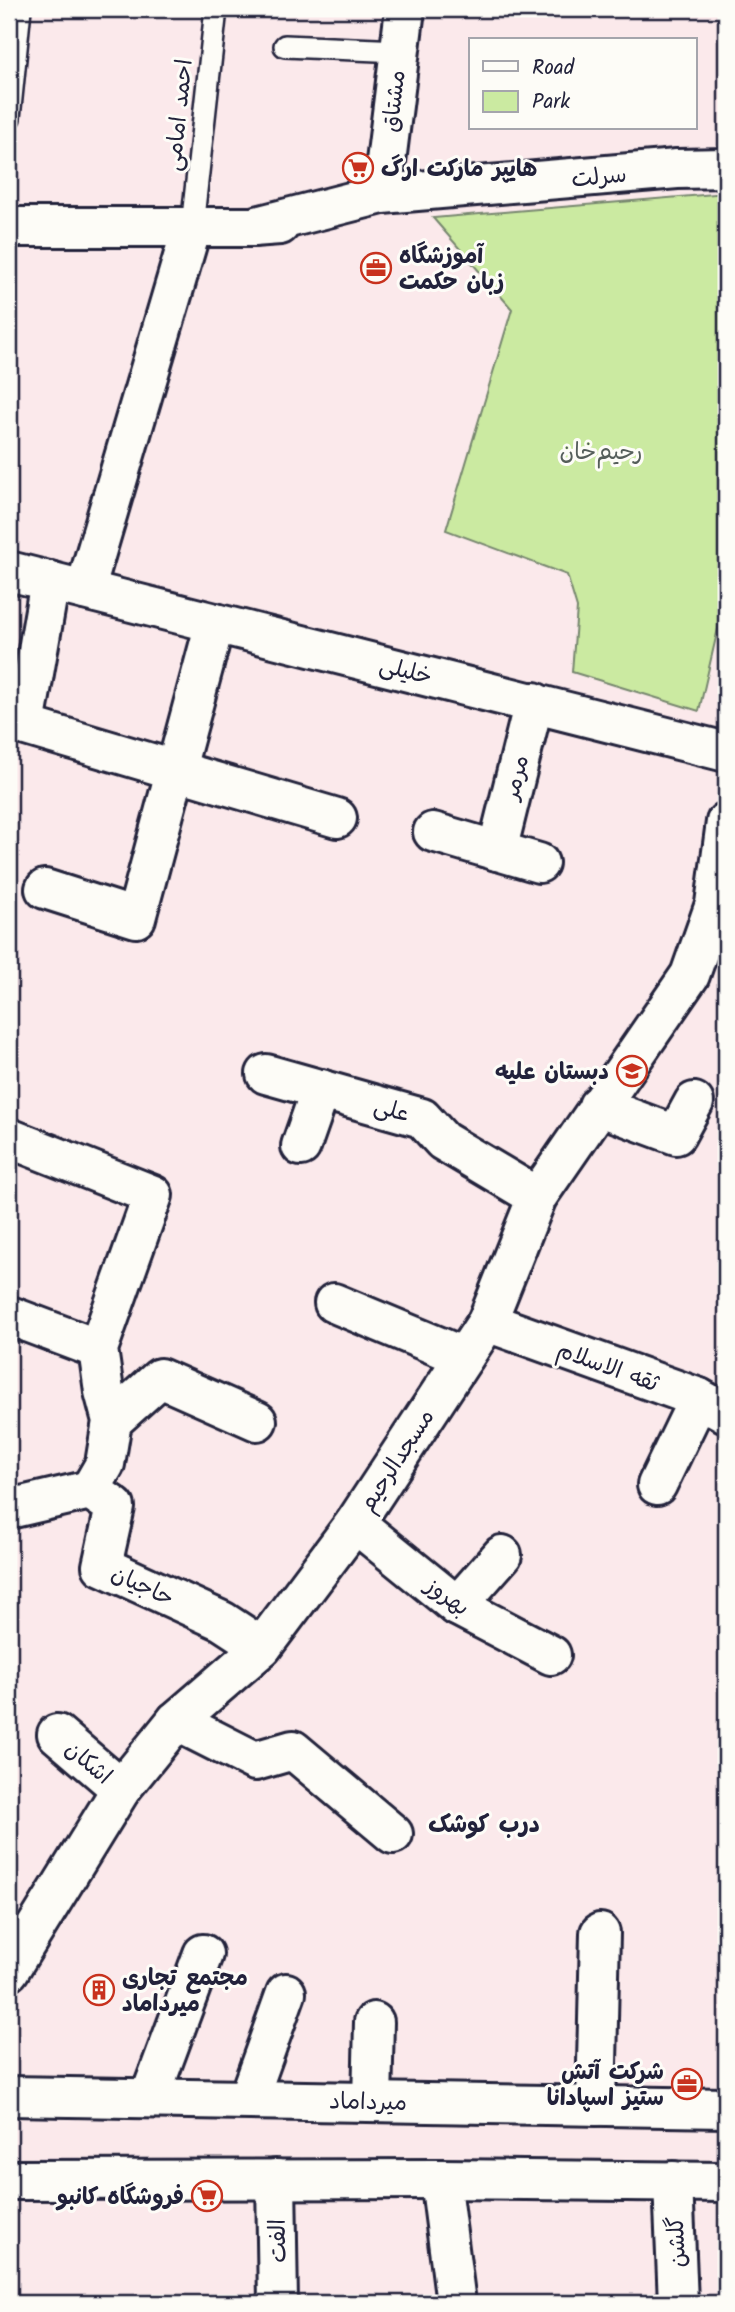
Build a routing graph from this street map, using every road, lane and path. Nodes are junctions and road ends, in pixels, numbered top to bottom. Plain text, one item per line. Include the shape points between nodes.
1 (20, 9) edge
2 (216, 9) edge
3 (405, 9) edge
4 (285, 46) dead end
5 (400, 51) junction
6 (9, 118) edge
7 (726, 168) edge
8 (382, 204) junction
9 (9, 227) edge
10 (192, 227) junction
11 (9, 571) edge
12 (67, 586) junction
13 (215, 623) junction
14 (534, 702) junction
15 (17, 723) edge
16 (726, 751) edge
17 (175, 771) junction
18 (337, 818) dead end
19 (726, 822) edge
20 (433, 832) dead end
21 (497, 851) junction
22 (540, 863) dead end
23 (45, 889) dead end
24 (720, 906) edge
25 (266, 1074) dead end
26 (321, 1089) junction
27 (694, 1102) dead end
28 (598, 1107) junction
29 (9, 1138) edge
30 (301, 1146) dead end
31 (537, 1198) junction
32 (334, 1303) dead end
33 (9, 1317) edge
34 (488, 1322) junction
35 (98, 1349) junction
36 (464, 1357) junction
37 (713, 1405) edge
38 (112, 1421) junction
39 (257, 1421) dead end
40 (657, 1485) dead end
41 (90, 1490) junction
42 (9, 1509) edge
43 (355, 1523) junction
44 (502, 1555) dead end
45 (457, 1606) junction
46 (262, 1647) junction
47 (551, 1655) dead end
48 (176, 1721) junction
49 (57, 1734) dead end
50 (121, 1789) junction
51 (393, 1834) dead end
52 (600, 1933) dead end
53 (203, 1954) dead end
54 (9, 1971) edge
55 (286, 1993) dead end
56 (374, 2022) dead end
57 (9, 2096) edge
58 (150, 2096) junction
59 (248, 2099) junction
60 (372, 2101) junction
61 (596, 2106) junction
62 (726, 2108) edge
63 (276, 2179) junction
64 (440, 2179) junction
65 (9, 2180) edge
66 (673, 2181) junction
67 (726, 2182) edge
68 (278, 2303) edge
69 (456, 2303) edge
70 (678, 2303) edge

1 - 6 lane
2 - 10 lane, احمد امامی
3 - 5 street, مشتاق
4 - 5 lane
5 - 8 street, مشتاق
7 - 8 street, سرلت via 471,186
8 - 10 street, سرلت via 253,227
9 - 10 street, سرلت
10 - 12 street
11 - 12 street, خلیلی
12 - 13 street, خلیلی
12 - 15 street
13 - 14 street, خلیلی
13 - 17 street
14 - 16 street, خلیلی
14 - 21 street, مرمر
15 - 17 street
17 - 18 street
17 - 23 street via 136,918
19 - 24 street, مسجدالرحیم
20 - 21 street
21 - 22 street
24 - 28 street, مسجدالرحیم via 690,975
25 - 26 street, علی
26 - 30 street
26 - 31 street, علی via 422,1118 443,1141
27 - 28 street via 676,1135
28 - 31 street, مسجدالرحیم
29 - 35 street via 153,1195
31 - 34 street, مسجدالرحیم
32 - 36 street
33 - 35 street
34 - 36 street, مسجدالرحیم
34 - 37 street, ثقه الاسلام
35 - 38 street
36 - 43 street, مسجدالرحیم
37 - 40 street
38 - 39 street via 160,1378
38 - 41 street via 105,1464
41 - 42 street
41 - 46 street, حاجیان via 114,1507 102,1566 222,1621
43 - 45 street, بهروز
43 - 46 street, مسجدالرحیم
44 - 45 street
45 - 47 street, بهروز
46 - 48 street, مسجدالرحیم
48 - 50 street, مسجدالرحیم
48 - 51 street via 255,1761 293,1750
49 - 50 street, اشکان
50 - 54 street, مسجدالرحیم
52 - 61 street
53 - 58 street
55 - 59 street
56 - 60 street
57 - 58 street, میرداماد
58 - 59 street, میرداماد
59 - 60 street, میرداماد
60 - 61 street, میرداماد
61 - 62 street, میرداماد
63 - 64 street
63 - 65 street
63 - 68 street, الفت
64 - 66 street
64 - 69 street
66 - 67 street
66 - 70 street, گلشن

